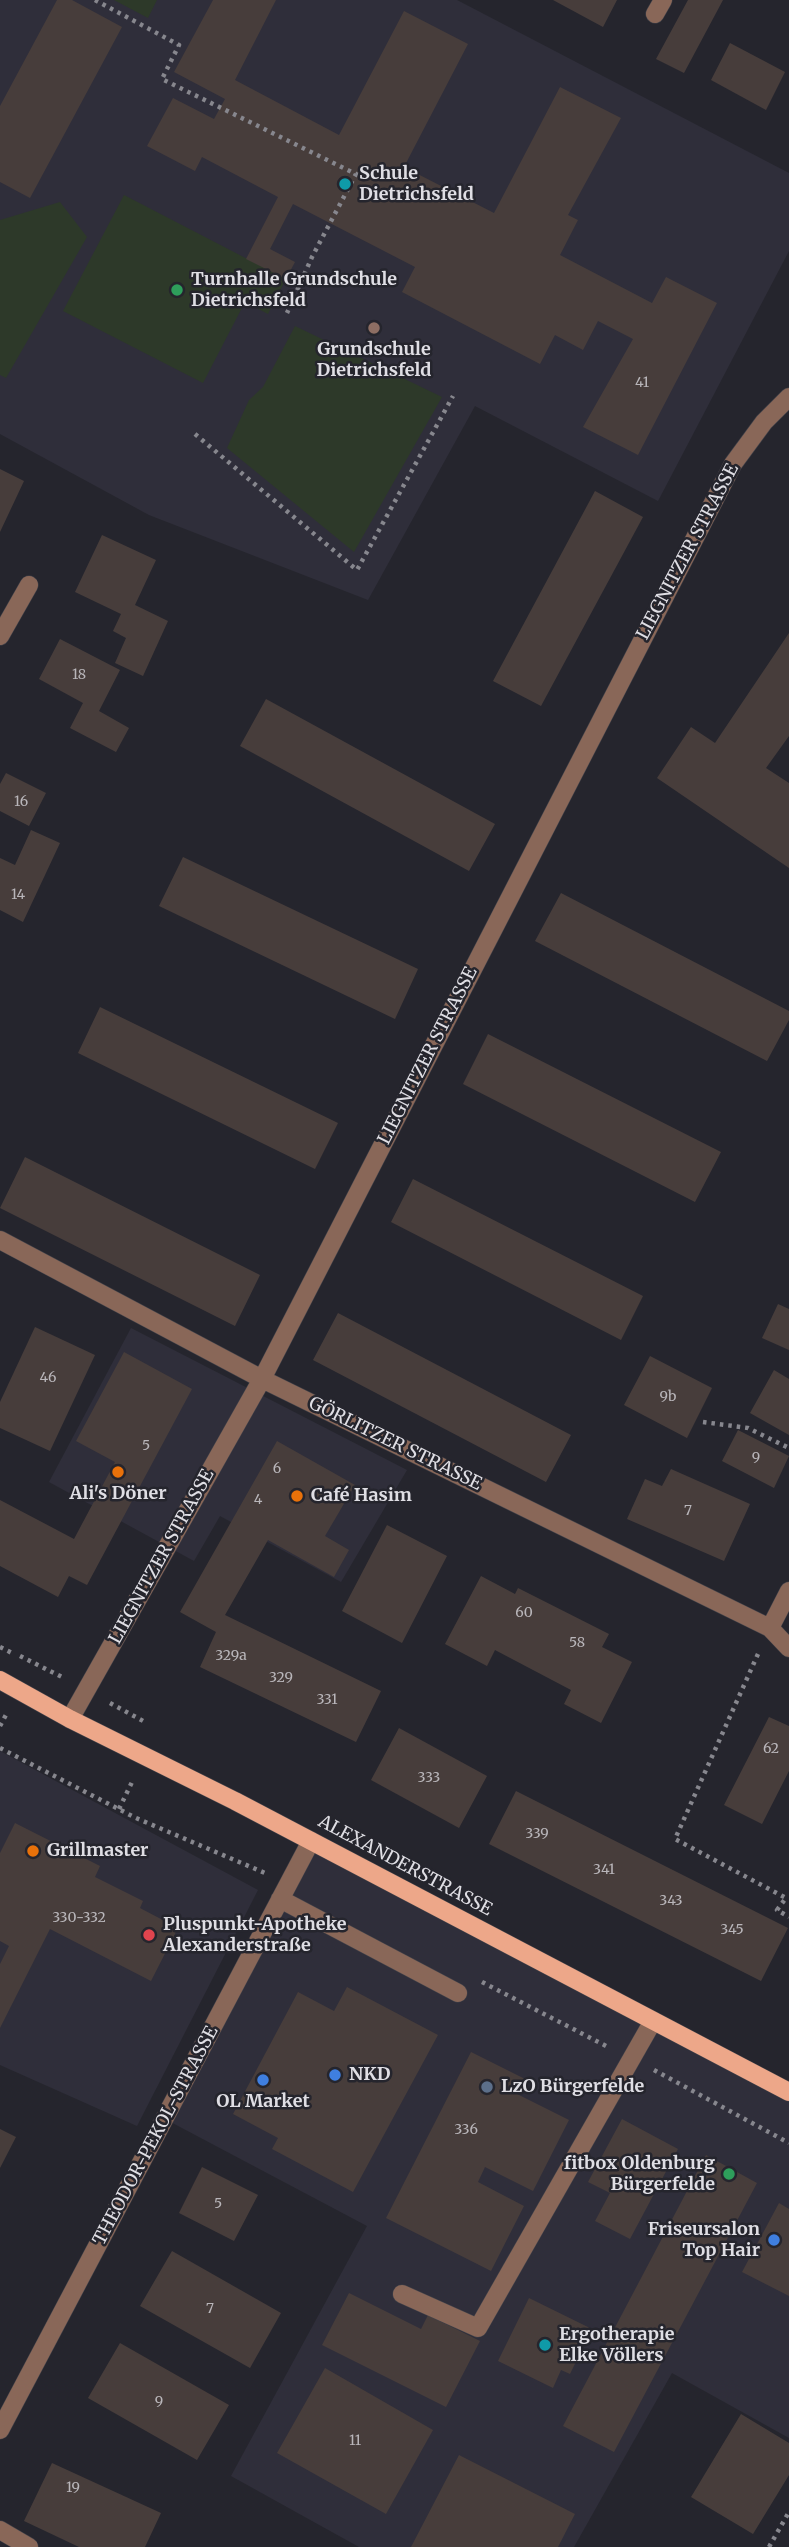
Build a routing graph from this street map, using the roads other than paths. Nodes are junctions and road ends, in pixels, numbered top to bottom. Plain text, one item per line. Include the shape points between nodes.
1 (789, 397) edge
2 (29, 585) dead end
3 (0, 636) edge
4 (0, 1240) edge
5 (262, 1379) junction
6 (789, 1591) edge
7 (770, 1628) junction
8 (789, 1648) edge
9 (0, 1680) edge
10 (70, 1719) junction
11 (311, 1841) junction
12 (280, 1899) junction
13 (458, 1993) dead end
14 (653, 2021) junction
15 (789, 2092) edge
16 (402, 2294) dead end
17 (0, 2430) edge
18 (0, 2530) edge
19 (29, 2547) edge

1 - 5 street, LIEGNITZER STRASSE via 733,464
2 - 3 street
4 - 5 street, GÖRLITZER STRASSE
5 - 7 street, GÖRLITZER STRASSE
5 - 10 street, LIEGNITZER STRASSE
6 - 7 street
7 - 8 street, GÖRLITZER STRASSE
9 - 10 main road, ALEXANDERSTRASSE
10 - 11 main road, ALEXANDERSTRASSE
11 - 12 street, THEODOR-PEKOL-STRASSE
11 - 14 main road, ALEXANDERSTRASSE
12 - 13 street
12 - 17 street, THEODOR-PEKOL-STRASSE
14 - 15 main road, ALEXANDERSTRASSE
14 - 16 street via 478,2328
18 - 19 street

